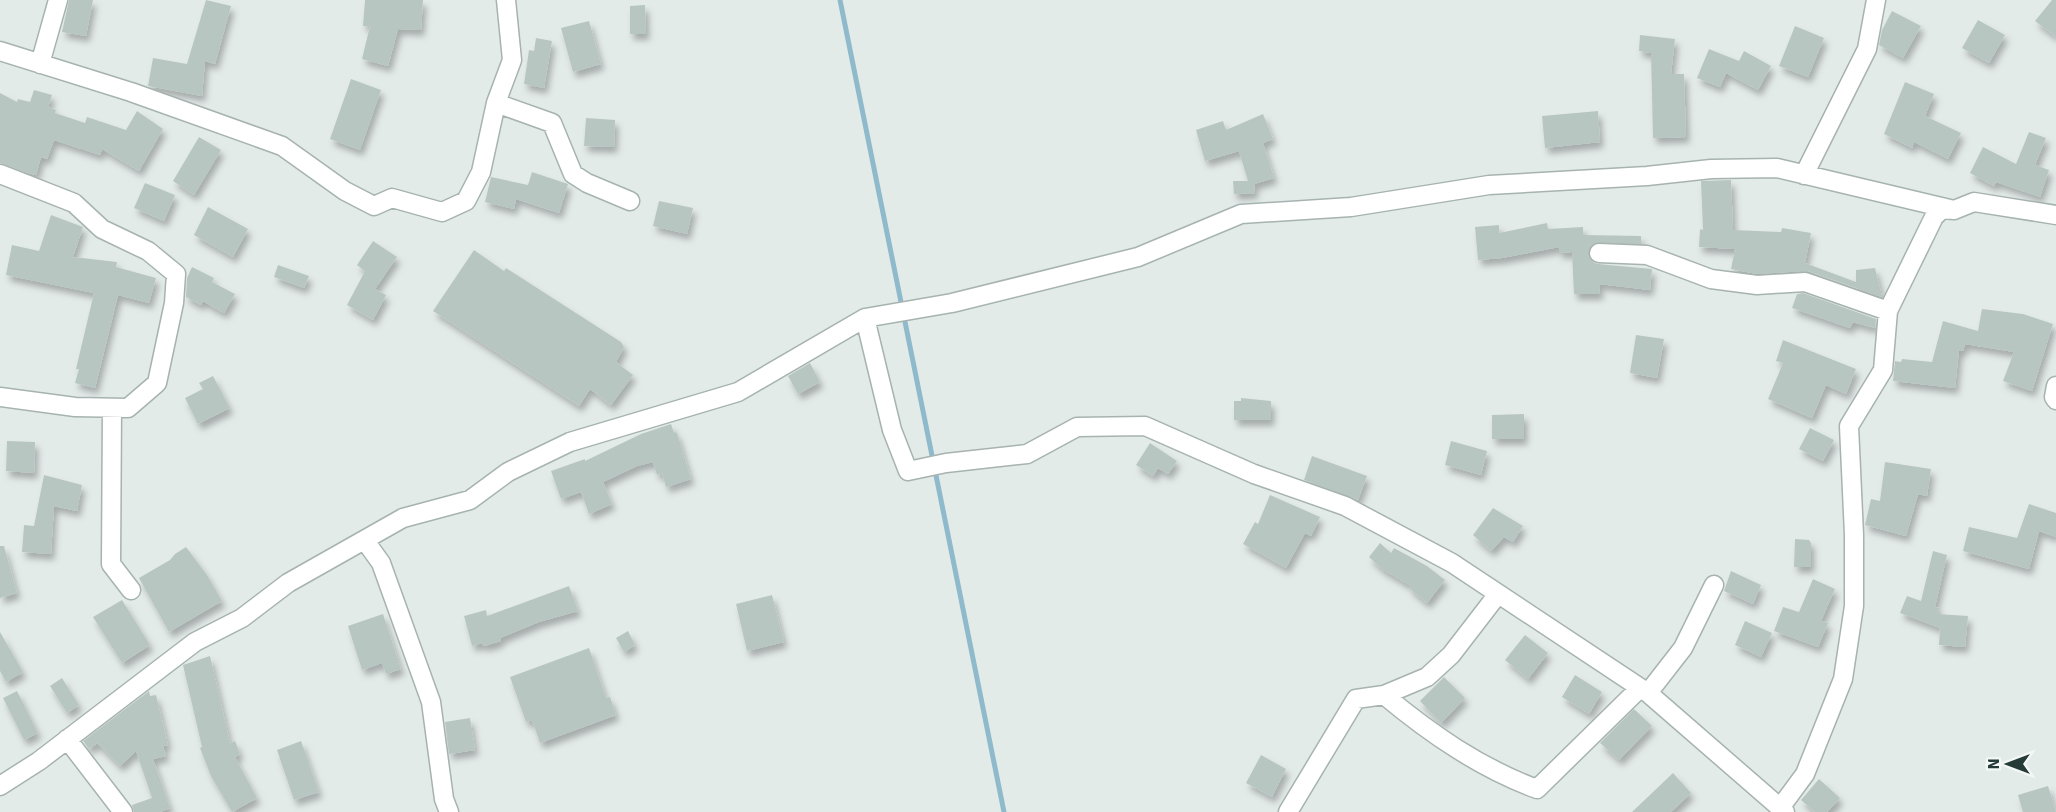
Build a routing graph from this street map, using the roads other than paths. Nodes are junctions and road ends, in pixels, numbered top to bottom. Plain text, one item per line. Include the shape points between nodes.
1 (58, 0) edge
2 (506, 0) edge
3 (1876, 0) edge
4 (0, 51) edge
5 (40, 64) junction
6 (496, 103) junction
7 (0, 174) edge
8 (1804, 175) junction
9 (630, 201) dead end
10 (1954, 210) junction
11 (2056, 215) edge
12 (1599, 253) dead end
13 (1888, 311) junction
14 (865, 318) junction
15 (2056, 386) edge
16 (0, 397) edge
17 (2056, 400) edge
18 (112, 408) junction
19 (366, 542) junction
20 (1714, 585) dead end
21 (131, 590) dead end
22 (1498, 594) junction
23 (1644, 690) junction
24 (1384, 695) junction
25 (67, 739) junction
26 (0, 786) edge
27 (1782, 810) edge
28 (123, 812) edge
29 (449, 812) edge
30 (1288, 812) edge

1 - 5 street
2 - 6 street via 512,60
3 - 8 street via 1867,48
4 - 5 street
5 - 6 street via 282,146 345,191 374,206 392,198 442,212 466,201 481,172
6 - 9 street via 552,123 573,174
7 - 18 street via 74,203 102,229 148,251 176,274 172,315 157,383 128,408
8 - 10 street
8 - 14 street via 1776,168 1711,169 1489,185 1351,207 1241,214 1138,257 952,303
10 - 11 street via 1974,202
10 - 13 street via 1942,209 1934,217
12 - 13 street via 1647,255 1711,279 1757,285 1805,282
13 - 27 street via 1882,370 1848,426 1854,606 1843,679 1805,774
14 - 19 street via 738,392 570,442 508,472 470,500 403,518
14 - 22 street via 892,430 908,471 1027,454 1077,427 1145,426 1254,474 1345,506 1452,563
15 - 17 street
16 - 18 street
18 - 21 street via 111,564
19 - 25 street via 343,551 242,618 195,642
19 - 29 street via 381,563 431,702
20 - 23 street via 1683,648
22 - 23 street
22 - 24 street via 1427,677
23 - 24 street via 1537,789 1500,775 1423,727
23 - 27 street
24 - 30 street via 1356,699
25 - 26 street
25 - 28 street

